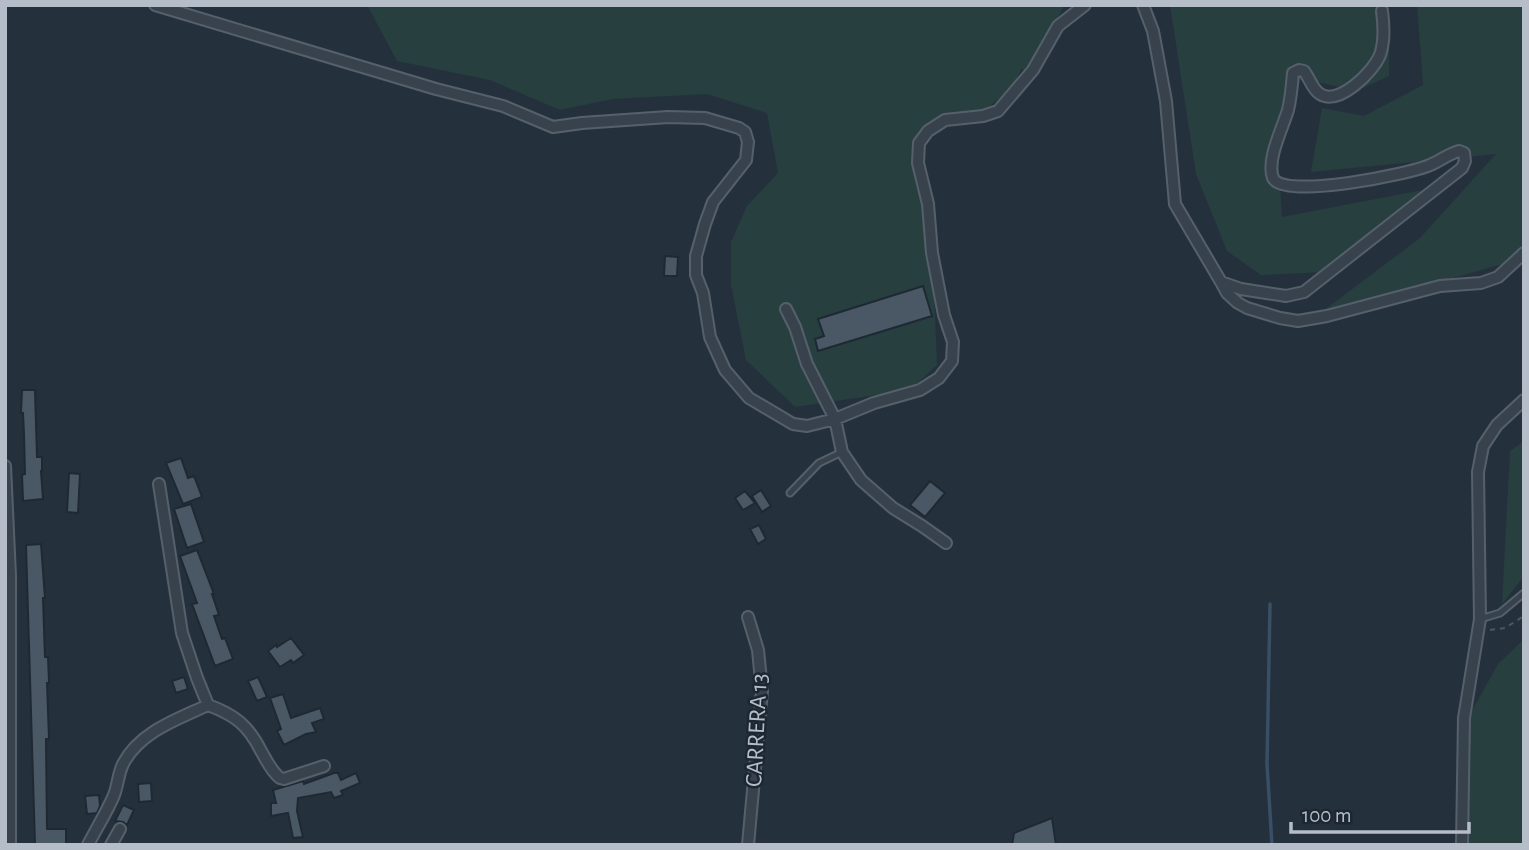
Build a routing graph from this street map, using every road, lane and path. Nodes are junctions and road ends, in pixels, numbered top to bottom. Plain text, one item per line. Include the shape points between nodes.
1 (155, 5) edge
2 (1085, 5) edge
3 (1143, 5) edge
4 (1382, 11) dead end
5 (1524, 253) edge
6 (1221, 282) junction
7 (786, 309) dead end
8 (1524, 400) edge
9 (835, 419) junction
10 (842, 452) junction
11 (5, 466) edge
12 (159, 484) dead end
13 (790, 493) dead end
14 (946, 543) dead end
15 (1524, 593) edge
16 (1524, 616) edge
17 (748, 617) dead end
18 (1480, 619) junction
19 (1478, 631) junction
20 (208, 705) junction
21 (324, 766) dead end
22 (120, 829) dead end
23 (10, 845) edge
24 (88, 845) edge
25 (111, 845) edge
26 (748, 845) edge
27 (1462, 845) edge

1 - 9 street via 503,106 552,128 668,117 705,118 739,128 748,142 746,160 713,202 696,256 710,337 725,370 749,398 793,424 807,426
2 - 9 street via 1058,26 1032,70 998,111 945,120 919,144 918,163 944,315 953,342 952,361 939,378 920,390
3 - 6 street via 1153,31 1166,101 1175,204
4 - 6 street via 1381,54 1352,88 1337,96 1324,96 1313,88 1304,71 1293,73 1288,108 1275,145 1273,178 1294,187 1340,184 1428,166 1457,151 1465,155 1462,168 1304,292 1286,296
5 - 6 street via 1498,277 1481,283 1440,286 1298,321 1247,308 1227,293
7 - 9 street via 807,365
8 - 18 street via 1497,425 1483,446 1478,472
9 - 10 street
10 - 13 lane via 819,463
10 - 14 street via 861,480 892,508
11 - 23 street via 10,576
12 - 20 street via 182,633
15 - 18 lane via 1500,614
16 - 19 path via 1505,628
17 - 26 street, CARRERA 13 via 758,650 762,691
18 - 19 street
19 - 27 street via 1464,718
20 - 21 street via 244,724 280,778
20 - 24 street via 145,737 123,763 113,797
22 - 25 street

